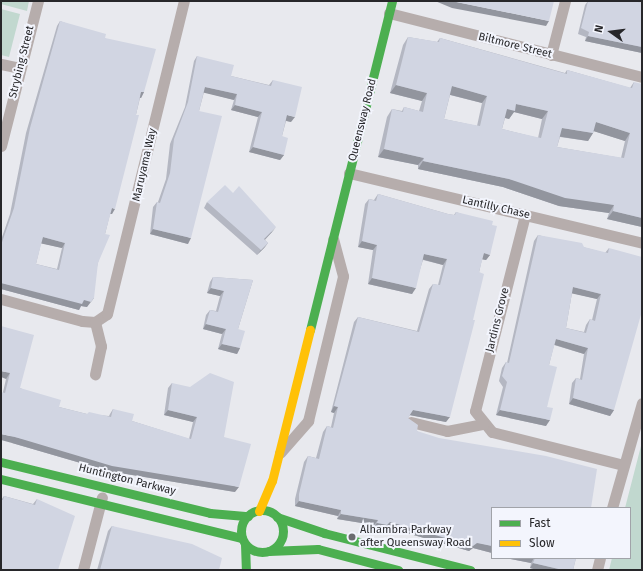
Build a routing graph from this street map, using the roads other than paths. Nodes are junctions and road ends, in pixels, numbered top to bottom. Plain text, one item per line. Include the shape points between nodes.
1 (38, 1) edge
2 (184, 1) edge
3 (392, 1) edge
4 (565, 1) edge
5 (390, 13) junction
6 (551, 55) junction
7 (1, 64) edge
8 (20, 68) junction
9 (642, 77) edge
10 (1, 146) edge
11 (349, 173) junction
12 (525, 215) junction
13 (333, 238) junction
14 (642, 243) edge
15 (1, 299) edge
16 (95, 322) junction
17 (95, 374) dead end
18 (642, 403) edge
19 (411, 422) edge
20 (483, 424) junction
21 (279, 455) junction
22 (1, 462) edge
23 (623, 465) junction
24 (1, 480) edge
25 (272, 481) junction
26 (104, 487) junction
27 (100, 504) junction
28 (612, 507) edge
29 (259, 511) junction
30 (248, 516) junction
31 (276, 516) junction
32 (243, 541) junction
33 (265, 552) junction
34 (600, 559) edge
35 (83, 570) edge
36 (246, 570) edge
37 (254, 570) edge
38 (398, 570) edge
39 (470, 570) edge
40 (597, 570) edge

1 - 8 street, Strybing Street
2 - 16 street, Maruyama Way via 113,300 107,314
3 - 5 street, Queensway Road
4 - 6 street
5 - 6 street, Biltmore Street
5 - 11 street, Queensway Road
6 - 9 street, Biltmore Street
7 - 8 street
8 - 10 street, Strybing Street
11 - 12 street, Lantilly Chase
11 - 13 street, Queensway Road
12 - 14 street, Lantilly Chase
12 - 20 street, Jardins Grove via 475,410
13 - 21 street, Queensway Road
13 - 21 street, Queensway Road via 343,276 308,421
15 - 16 street
16 - 17 street via 100,346
18 - 23 street
19 - 20 street via 447,431
20 - 23 street via 492,432
21 - 25 street, Queensway Road
22 - 26 street, Huntington Parkway
23 - 28 street
24 - 27 street
25 - 29 street, Queensway Road
25 - 31 street, Queensway Road
26 - 27 street
26 - 30 street, Huntington Parkway via 210,513
27 - 32 street
27 - 35 street
29 - 30 street
29 - 31 street
30 - 32 street via 242,526
31 - 33 street via 282,536
31 - 39 street via 324,533
32 - 33 street
32 - 36 street
33 - 37 street
33 - 38 street via 318,549
34 - 40 street

